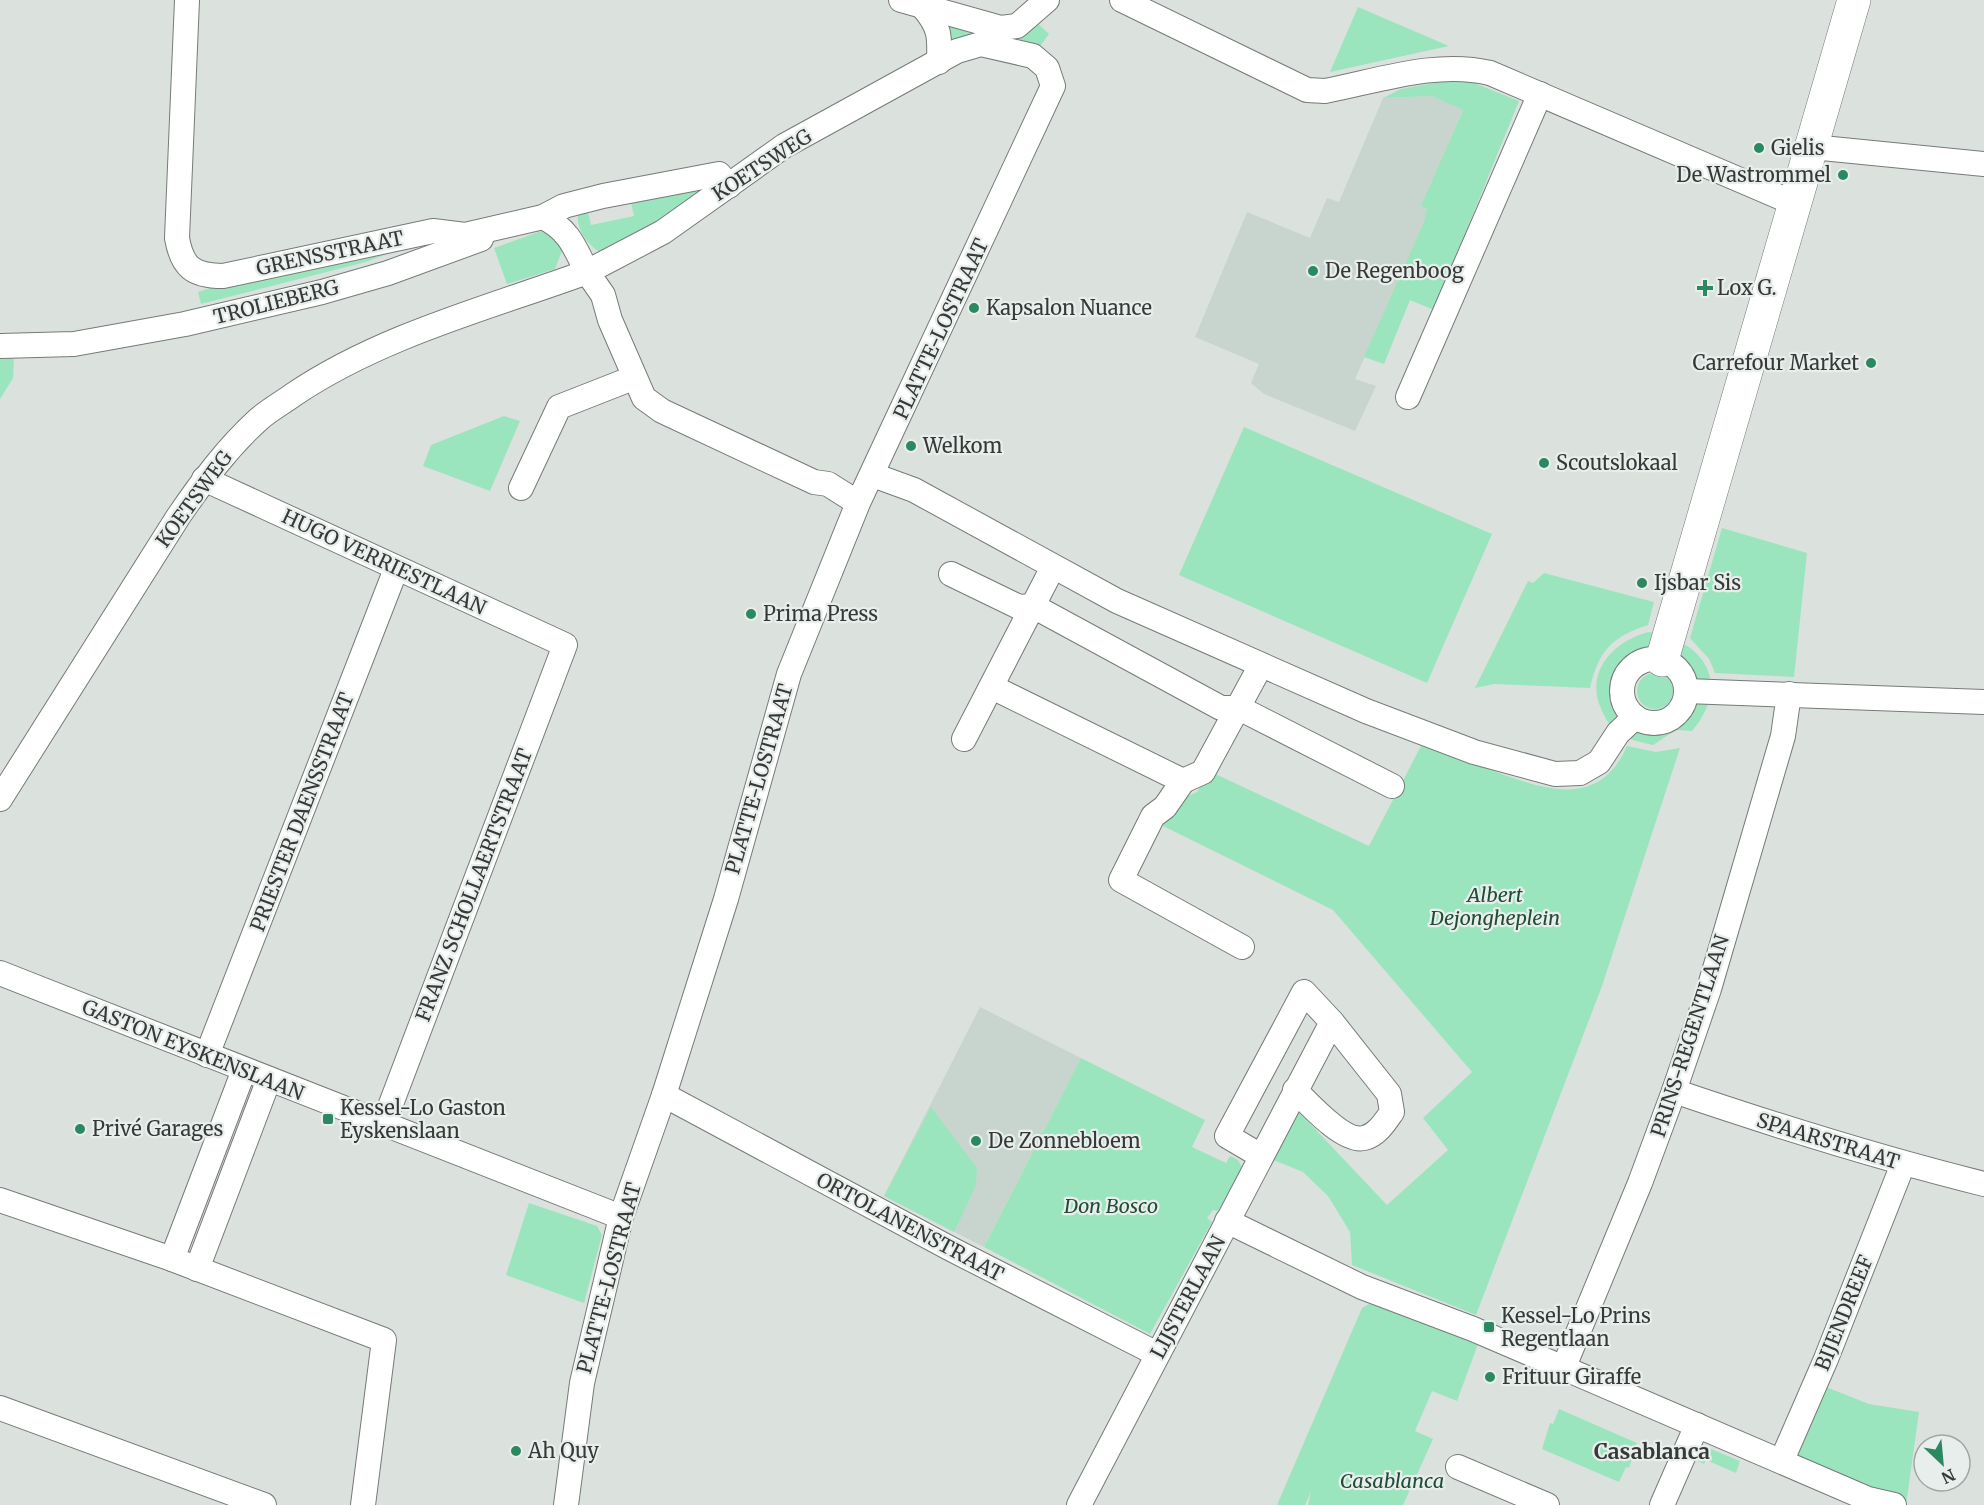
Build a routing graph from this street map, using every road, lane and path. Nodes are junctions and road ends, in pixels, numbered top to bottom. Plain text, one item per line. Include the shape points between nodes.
1 (187, 0) edge
2 (1047, 0) edge
3 (1122, 0) edge
4 (1854, 0) edge
5 (912, 3) edge
6 (939, 62) junction
7 (1053, 86) joint
8 (1540, 94) junction
9 (1812, 147) junction
10 (1984, 164) edge
11 (729, 186) junction
12 (1796, 204) junction
13 (543, 217) junction
14 (587, 272) junction
15 (0, 346) edge
16 (633, 378) junction
17 (1408, 397) dead end
18 (873, 475) junction
19 (204, 479) junction
20 (521, 488) dead end
21 (858, 503) junction
22 (1053, 567) junction
23 (396, 569) junction
24 (951, 574) dead end
25 (1033, 606) junction
26 (565, 645) joint
27 (1662, 660) junction
28 (1261, 665) junction
29 (992, 687) junction
30 (1686, 691) junction
31 (1789, 694) junction
32 (1984, 702) edge
33 (1239, 708) junction
34 (1635, 717) junction
35 (964, 739) dead end
36 (1183, 781) junction
37 (1392, 786) dead end
38 (0, 799) edge
39 (1242, 947) dead end
40 (0, 973) edge
41 (1332, 1022) junction
42 (207, 1055) junction
43 (244, 1070) junction
44 (269, 1079) junction
45 (1295, 1090) junction
46 (1674, 1091) junction
47 (664, 1095) junction
48 (383, 1125) junction
49 (1261, 1156) junction
50 (1903, 1164) junction
51 (1984, 1184) edge
52 (0, 1200) edge
53 (621, 1217) junction
54 (1227, 1221) junction
55 (172, 1259) junction
56 (196, 1269) junction
57 (1157, 1354) junction
58 (1563, 1369) junction
59 (0, 1408) edge
60 (1698, 1425) junction
61 (1782, 1460) junction
62 (1458, 1467) dead end
63 (264, 1505) edge
64 (363, 1505) edge
65 (566, 1505) edge
66 (1079, 1505) edge
67 (1547, 1505) edge
68 (1662, 1505) edge
69 (1894, 1505) edge

1 - 13 street, GRENSSTRAAT via 177,238 180,257 192,268 207,276 223,276 433,231 465,235
2 - 5 street via 1017,26 1001,28
3 - 8 street via 1307,90 1325,91 1440,68 1466,67
4 - 9 street
5 - 6 street via 936,22
6 - 7 street, KOETSWEG via 957,51 981,44 1033,56 1047,68
6 - 11 street, KOETSWEG via 784,146
7 - 18 street, PLATTE-LOSTRAAT
8 - 12 street
8 - 17 street
9 - 10 street
9 - 12 street
11 - 13 street, GRENSSTRAAT via 719,174 593,198
11 - 14 street, KOETSWEG via 663,232
12 - 27 street
13 - 14 street via 560,226 571,239
13 - 15 street, TROLIEBERG via 388,273 253,309 74,344
14 - 16 street via 603,294
14 - 19 street, KOETSWEG via 399,340 328,371 261,418
16 - 20 street via 559,406
16 - 21 street via 644,398 662,411 814,483 828,484
18 - 21 street, PLATTE-LOSTRAAT
18 - 22 street via 914,490
19 - 23 street, HUGO VERRIESTLAAN
19 - 38 street, KOETSWEG
21 - 47 street, PLATTE-LOSTRAAT via 789,674 726,899
22 - 25 street
22 - 28 street via 1117,601
23 - 26 street, HUGO VERRIESTLAAN
23 - 42 street, PRIESTER DAENSSTRAAT
24 - 25 street via 1019,607
25 - 29 street
25 - 33 street via 1221,708
26 - 48 street, FRANZ SCHOLLAERTSTRAAT
27 - 30 street via 1682,676
27 - 34 street via 1648,660 1628,672 1622,685 1622,699
28 - 33 street
28 - 34 street via 1445,742 1555,774 1572,775 1593,766
29 - 35 street
29 - 36 street
30 - 31 street
30 - 34 street via 1684,702 1671,718 1656,723
31 - 32 street
31 - 46 street, PRINS-REGENTLAAN via 1783,736 1709,989
33 - 36 street via 1203,772
33 - 37 street
36 - 39 street via 1165,807 1153,816 1121,880
40 - 42 street, GASTON EYSKENSLAAN
41 - 45 street
41 - 45 street via 1389,1094 1392,1112 1381,1128 1364,1138 1348,1136
41 - 49 street via 1304,992 1227,1136
42 - 43 street, GASTON EYSKENSLAAN
43 - 44 street, GASTON EYSKENSLAAN
43 - 55 street
44 - 48 street, GASTON EYSKENSLAAN
44 - 56 street
45 - 49 street
46 - 50 street, SPAARSTRAAT
46 - 58 street, PRINS-REGENTLAAN
47 - 53 street, PLATTE-LOSTRAAT
47 - 57 street, ORTOLANENSTRAAT
48 - 53 street, GASTON EYSKENSLAAN
49 - 54 street
50 - 51 street, SPAARSTRAAT
50 - 61 street, BIJENDREEF
52 - 55 street
53 - 65 street, PLATTE-LOSTRAAT via 582,1383
54 - 57 street, LIJSTERLAAN
54 - 58 street, LIJSTERLAAN via 1362,1287 1473,1329
55 - 56 street
56 - 64 street via 384,1340
57 - 66 street, LIJSTERLAAN
58 - 60 street, LIJSTERLAAN
59 - 63 street
60 - 61 street, LIJSTERLAAN
60 - 68 street
61 - 69 street, LIJSTERLAAN via 1869,1499
62 - 67 street

